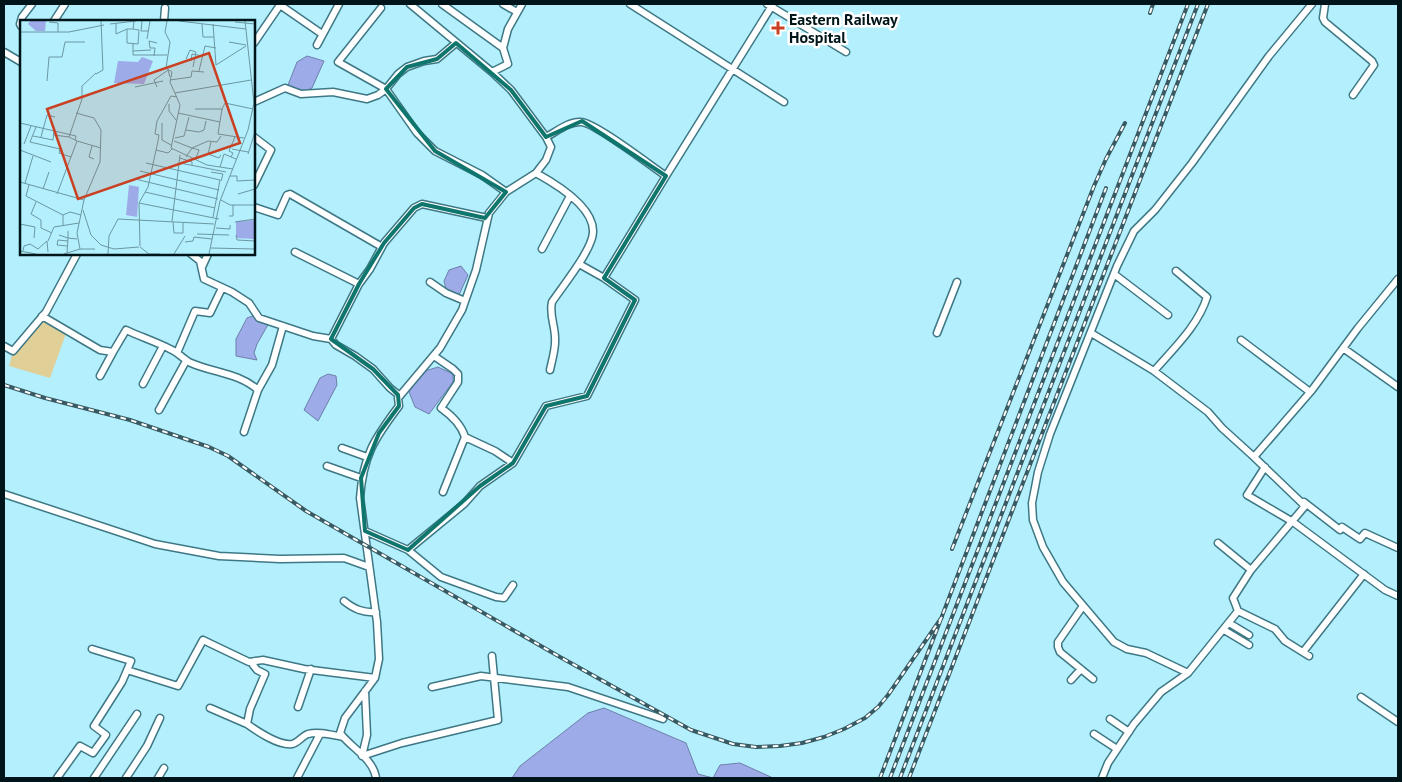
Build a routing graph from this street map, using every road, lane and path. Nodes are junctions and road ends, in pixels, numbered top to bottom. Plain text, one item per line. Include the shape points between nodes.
1 (32, 4) edge
2 (65, 4) edge
3 (339, 4) edge
4 (410, 4) edge
5 (442, 4) edge
6 (503, 4) edge
7 (522, 4) edge
8 (630, 4) edge
9 (1325, 4) edge
10 (280, 5) edge
11 (771, 5) edge
12 (1308, 5) edge
13 (165, 8) dead end
14 (381, 8) dead end
15 (517, 12) junction
16 (21, 20) edge
17 (55, 20) edge
18 (164, 20) edge
19 (322, 34) junction
20 (255, 42) edge
21 (456, 44) junction
22 (317, 45) dead end
23 (502, 48) junction
24 (4, 52) edge
25 (846, 52) dead end
26 (20, 61) edge
27 (733, 69) junction
28 (492, 72) junction
29 (386, 89) junction
30 (1353, 95) dead end
31 (255, 102) edge
32 (784, 102) dead end
33 (546, 137) junction
34 (255, 138) edge
35 (536, 172) junction
36 (666, 176) junction
37 (255, 183) edge
38 (506, 192) junction
39 (570, 196) junction
40 (255, 207) edge
41 (488, 218) junction
42 (382, 247) junction
43 (542, 249) dead end
44 (295, 252) dead end
45 (76, 255) edge
46 (191, 255) edge
47 (208, 255) edge
48 (579, 264) junction
49 (202, 267) junction
50 (1176, 271) dead end
51 (1114, 274) junction
52 (604, 278) junction
53 (1398, 279) edge
54 (430, 282) dead end
55 (957, 282) dead end
56 (359, 284) junction
57 (222, 288) junction
58 (465, 301) junction
59 (1168, 315) dead end
60 (42, 316) junction
61 (283, 326) junction
62 (1091, 332) junction
63 (937, 333) dead end
64 (331, 339) junction
65 (1241, 340) dead end
66 (4, 346) edge
67 (163, 346) junction
68 (1343, 348) junction
69 (113, 352) junction
70 (177, 353) junction
71 (434, 356) junction
72 (186, 361) junction
73 (550, 370) dead end
74 (1154, 371) junction
75 (100, 376) dead end
76 (143, 384) dead end
77 (1398, 387) edge
78 (258, 390) junction
79 (1310, 392) junction
80 (400, 396) junction
81 (159, 410) dead end
82 (244, 432) dead end
83 (464, 436) junction
84 (342, 448) dead end
85 (367, 457) junction
86 (1254, 457) junction
87 (513, 463) junction
88 (327, 466) dead end
89 (1265, 467) junction
90 (361, 478) junction
91 (443, 492) dead end
92 (4, 494) edge
93 (1302, 501) junction
94 (1293, 522) junction
95 (365, 531) junction
96 (1218, 543) dead end
97 (1398, 548) edge
98 (408, 550) junction
99 (369, 567) junction
100 (1251, 570) junction
101 (1364, 574) junction
102 (513, 585) dead end
103 (1398, 596) edge
104 (344, 601) dead end
105 (1083, 606) junction
106 (1238, 611) junction
107 (376, 612) junction
108 (1229, 623) junction
109 (1224, 630) junction
110 (1249, 634) dead end
111 (1249, 645) dead end
112 (92, 649) dead end
113 (492, 656) dead end
114 (255, 661) junction
115 (1081, 669) junction
116 (127, 670) junction
117 (311, 670) junction
118 (1188, 673) junction
119 (375, 678) junction
120 (493, 678) junction
121 (1093, 679) dead end
122 (1071, 680) dead end
123 (432, 687) dead end
124 (365, 692) junction
125 (1361, 697) dead end
126 (298, 707) dead end
127 (210, 708) dead end
128 (137, 714) dead end
129 (160, 718) dead end
130 (663, 719) dead end
131 (1110, 719) dead end
132 (1398, 722) edge
133 (246, 724) junction
134 (1129, 732) junction
135 (320, 734) junction
136 (1094, 734) dead end
137 (343, 737) junction
138 (1117, 749) junction
139 (362, 756) junction
140 (164, 768) dead end
141 (58, 776) edge
142 (66, 778) edge
143 (94, 778) edge
144 (126, 778) edge
145 (158, 778) edge
146 (297, 778) edge
147 (376, 778) edge
148 (1102, 778) edge

1 - 16 street
2 - 17 street
3 - 19 street
4 - 21 street
5 - 23 street
6 - 15 street
7 - 15 street
8 - 27 street
9 - 30 street via 1325,22 1374,65
10 - 19 street
10 - 20 street
11 - 25 street
11 - 27 street
12 - 51 street via 1179,179 1134,231
13 - 18 street
14 - 29 street via 338,62
15 - 23 street
19 - 22 street
21 - 28 street
21 - 29 street via 437,59 407,67
23 - 28 street via 508,64
24 - 26 street
27 - 32 street
27 - 36 street
28 - 33 street via 512,90
29 - 31 street via 367,99 333,92 301,94 285,88
29 - 38 street via 417,134 435,151 482,175
33 - 35 street via 551,147
33 - 36 street via 571,123 582,122 604,133
34 - 37 street via 271,150
35 - 38 street
35 - 39 street
36 - 52 street
38 - 41 street
39 - 43 street
39 - 48 street via 589,215 594,233
40 - 42 street via 278,215 290,194
41 - 42 street via 422,204 414,208
41 - 58 street
42 - 56 street
44 - 56 street
45 - 60 street
46 - 49 street
47 - 49 street
48 - 52 street
48 - 73 street via 552,302 550,310 556,340
49 - 57 street via 204,280
50 - 74 street via 1207,297 1196,322
51 - 59 street
51 - 62 street
52 - 87 street via 634,300 590,391 587,396 546,406
53 - 68 street
54 - 58 street
55 - 63 street
56 - 64 street
57 - 61 street via 249,302 259,318
57 - 70 street via 210,314 195,311
58 - 71 street
60 - 66 street via 13,351
60 - 69 street via 100,350
61 - 64 street
61 - 78 street via 272,365
62 - 74 street
62 - 105 street via 1050,434 1032,504 1033,520 1043,547 1063,582
64 - 80 street via 373,369
65 - 79 street
67 - 69 street via 126,330
67 - 70 street
67 - 76 street
68 - 77 street
68 - 79 street
69 - 75 street
70 - 72 street
71 - 80 street
71 - 83 street via 458,374 458,382 441,408 452,416
72 - 78 street via 233,375
72 - 81 street
74 - 86 street via 1208,412
78 - 82 street
79 - 86 street
80 - 85 street via 399,406 379,432
83 - 87 street
83 - 91 street
84 - 85 street
85 - 90 street
86 - 89 street
87 - 98 street via 480,486 464,504
88 - 90 street
89 - 93 street
89 - 94 street via 1247,495
90 - 95 street via 360,498
92 - 99 street via 155,544 219,556 344,558
93 - 94 street via 1305,506
93 - 97 street via 1340,530 1342,527 1360,539 1365,533
94 - 100 street
94 - 101 street
95 - 98 street
95 - 99 street
96 - 100 street
98 - 102 street via 441,577 496,598 504,598
99 - 107 street
100 - 106 street via 1233,598
101 - 103 street via 1384,590
101 - 106 street via 1306,654 1285,641 1275,629
104 - 107 street via 366,612
105 - 115 street via 1058,642 1060,652
105 - 118 street via 1114,642
106 - 108 street
107 - 119 street via 379,660
108 - 109 street
108 - 110 street
109 - 111 street
109 - 118 street
112 - 116 street via 130,661
113 - 120 street
114 - 116 street via 249,662 203,640 178,686
114 - 117 street
114 - 133 street via 253,666 265,674
115 - 121 street
115 - 122 street
116 - 141 street via 94,726 106,734 102,741 93,754 80,746
117 - 119 street
117 - 126 street
118 - 134 street via 1161,692
119 - 124 street
120 - 123 street via 481,676
120 - 130 street via 568,687
120 - 139 street via 498,720
124 - 137 street via 344,718 340,733
124 - 139 street via 368,736
125 - 132 street
127 - 133 street
128 - 143 street
129 - 144 street
131 - 134 street
133 - 135 street via 284,744 293,744 308,734
134 - 138 street
135 - 137 street
135 - 146 street
136 - 138 street
137 - 139 street
138 - 148 street
139 - 147 street via 375,770
140 - 145 street
141 - 142 street

